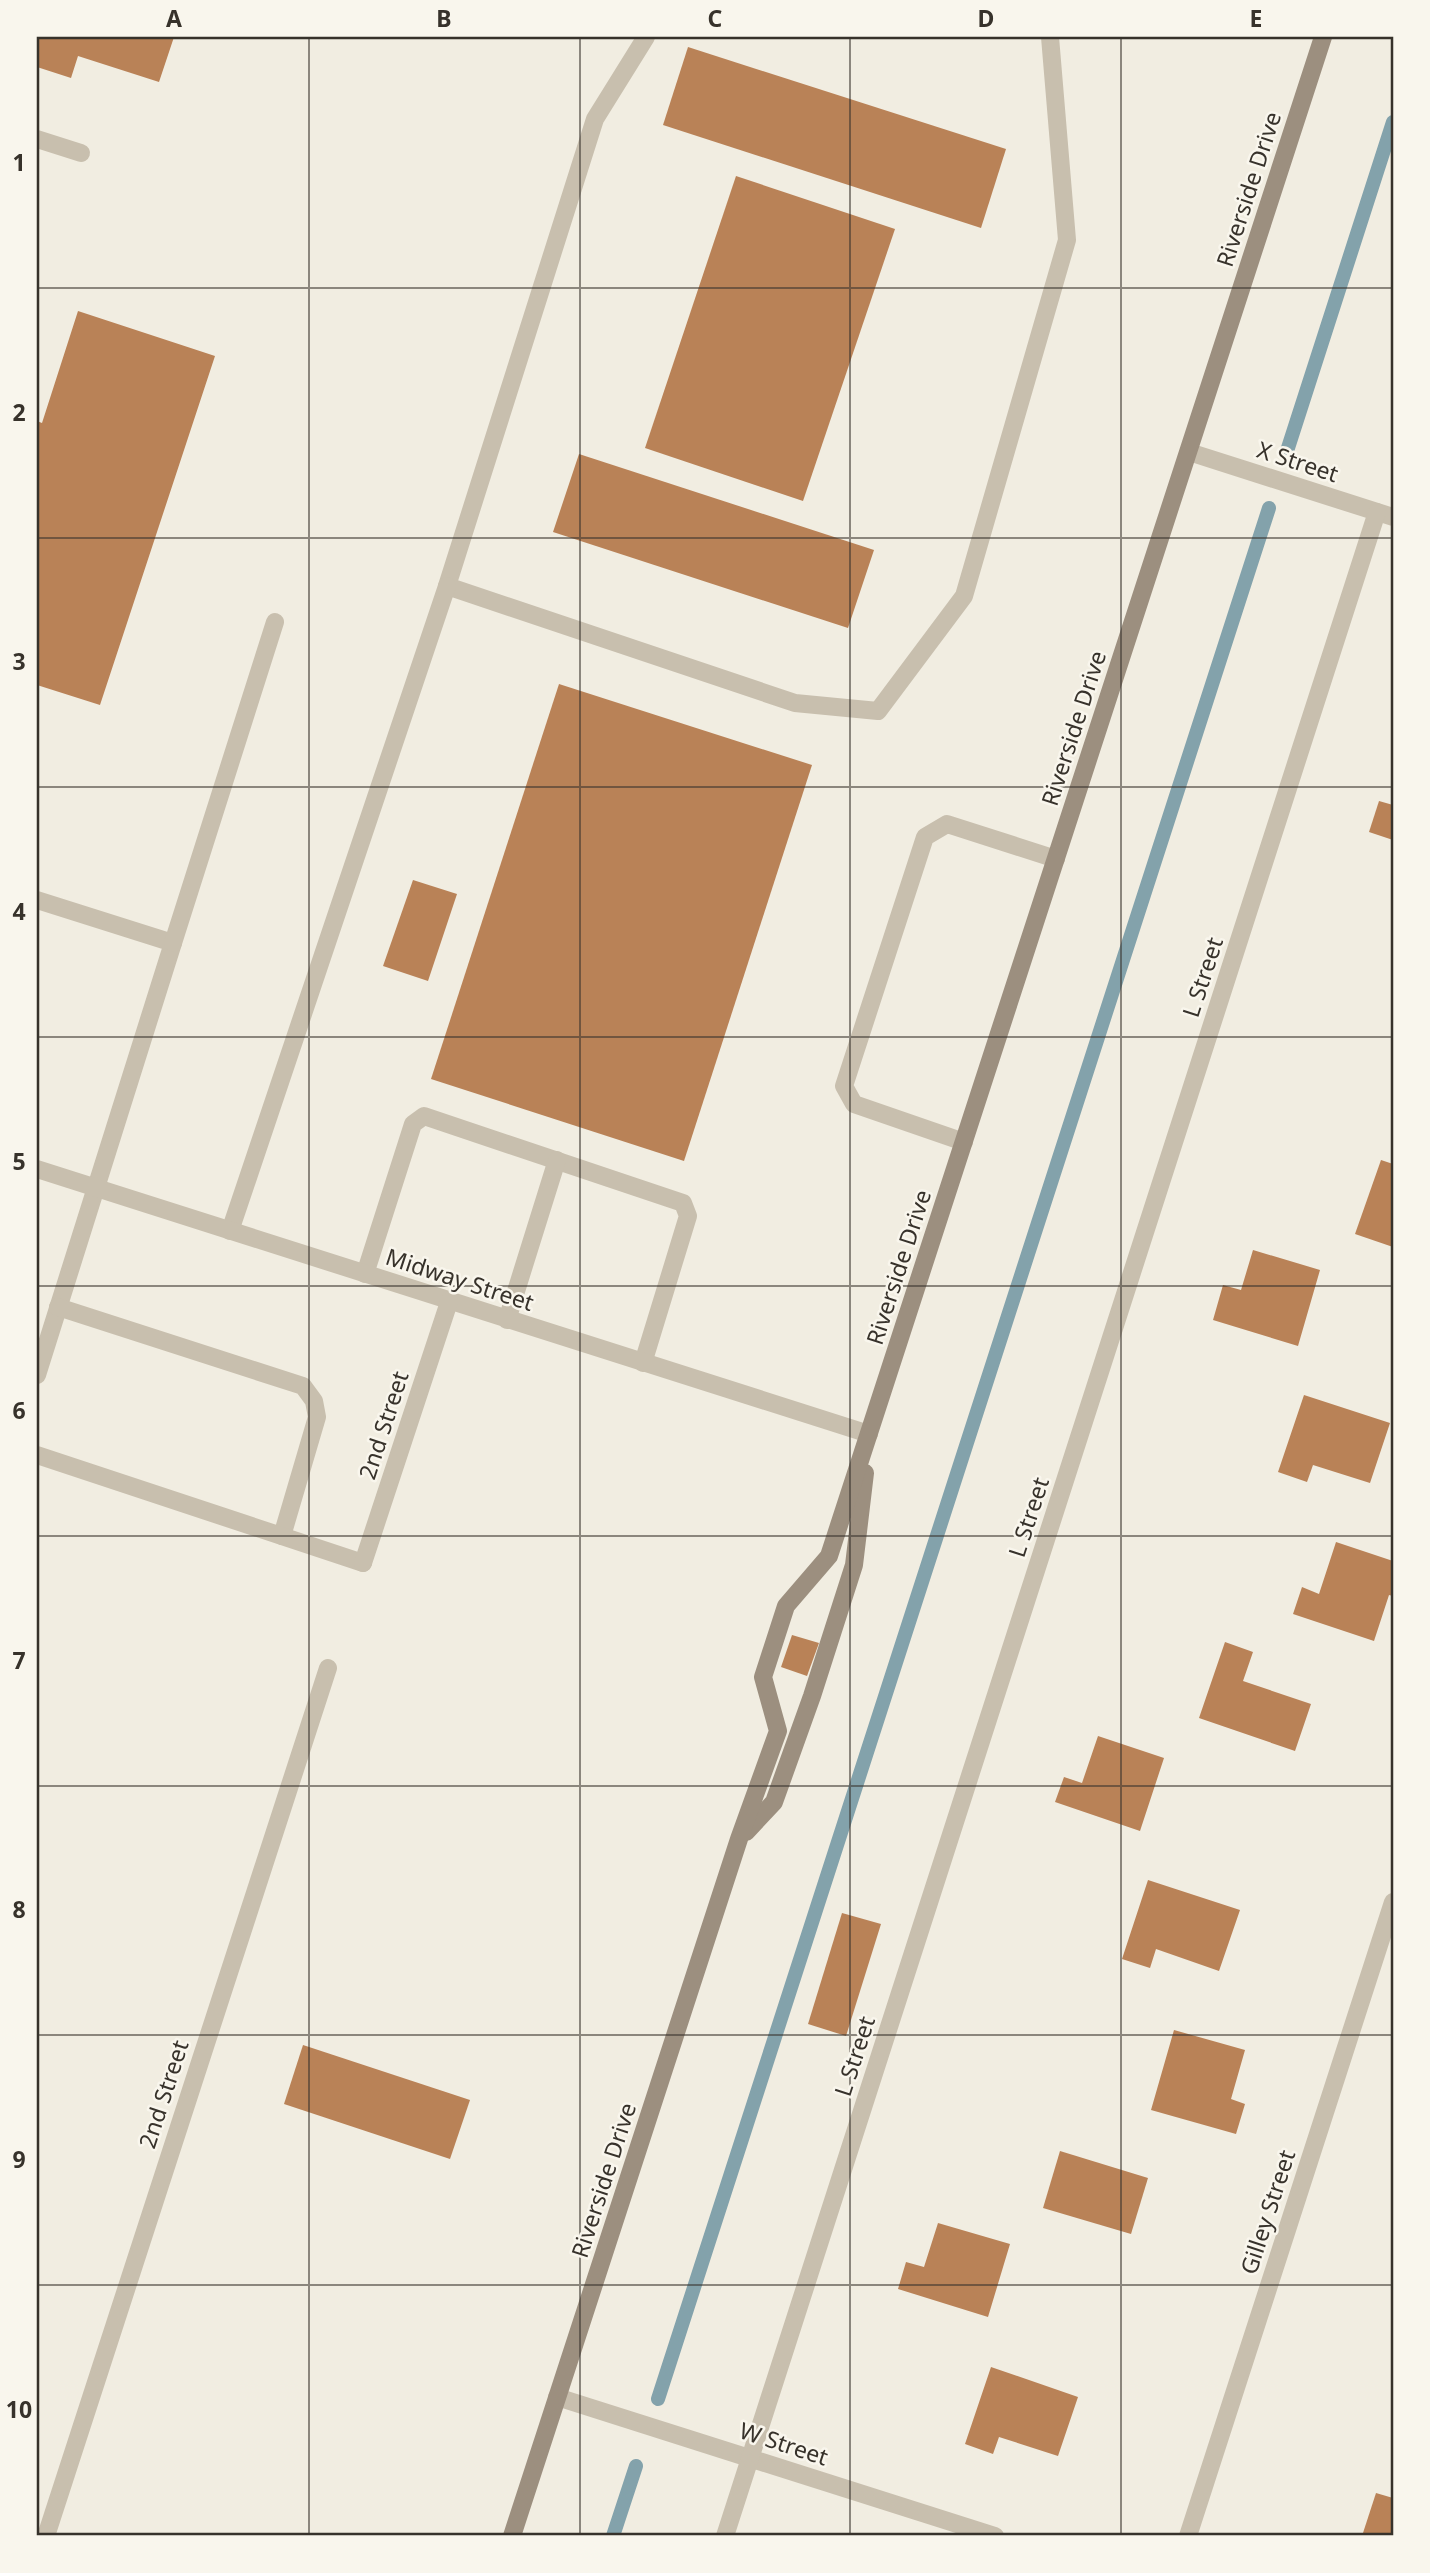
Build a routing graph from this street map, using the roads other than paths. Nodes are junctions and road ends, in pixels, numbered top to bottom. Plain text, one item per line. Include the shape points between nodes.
1 (646, 37) edge
2 (1050, 37) edge
3 (1323, 37) edge
4 (37, 139) edge
5 (81, 153) dead end
6 (1189, 452) junction
7 (1385, 515) edge
8 (447, 586) junction
9 (275, 622) dead end
10 (1056, 859) junction
11 (37, 900) edge
12 (173, 943) junction
13 (964, 1142) junction
14 (557, 1160) junction
15 (37, 1169) edge
16 (96, 1188) junction
17 (230, 1231) junction
18 (365, 1274) junction
19 (449, 1301) junction
20 (58, 1307) junction
21 (507, 1320) junction
22 (643, 1363) junction
23 (37, 1375) edge
24 (869, 1434) junction
25 (37, 1455) edge
26 (282, 1536) junction
27 (328, 1668) dead end
28 (739, 1839) junction
29 (1393, 1902) edge
30 (557, 2397) junction
31 (750, 2458) junction
32 (46, 2536) edge
33 (512, 2536) edge
34 (725, 2536) edge
35 (995, 2536) edge
36 (1188, 2536) edge

1 - 8 street via 595,119
2 - 8 street via 1068,240 964,596 878,711 795,703
3 - 6 street, Riverside Drive
4 - 5 street
6 - 7 street, X Street
6 - 10 street, Riverside Drive
7 - 31 street, L Street
8 - 17 street
9 - 12 street
10 - 13 street, Riverside Drive
10 - 13 street via 947,824 925,837 844,1086 854,1104
11 - 12 street
12 - 16 street
13 - 24 street, Riverside Drive
14 - 18 street via 424,1116 413,1124
14 - 21 street
14 - 22 street via 683,1203 688,1216
15 - 16 street, Midway Street
16 - 17 street, Midway Street
16 - 20 street
17 - 18 street, Midway Street
18 - 19 street, Midway Street
19 - 21 street, Midway Street
19 - 26 street, 2nd Street via 363,1563
20 - 23 street
20 - 26 street via 303,1386 314,1401 317,1417
21 - 22 street, Midway Street
22 - 24 street, Midway Street
24 - 28 street, Riverside Drive via 850,1578 774,1802
24 - 28 street, Riverside Drive via 829,1556 786,1606 763,1677 778,1731
25 - 26 street
27 - 32 street, 2nd Street
28 - 30 street, Riverside Drive
29 - 36 street, Gilley Street
30 - 31 street, W Street
30 - 33 street, Riverside Drive
31 - 34 street, L Street
31 - 35 street, W Street

